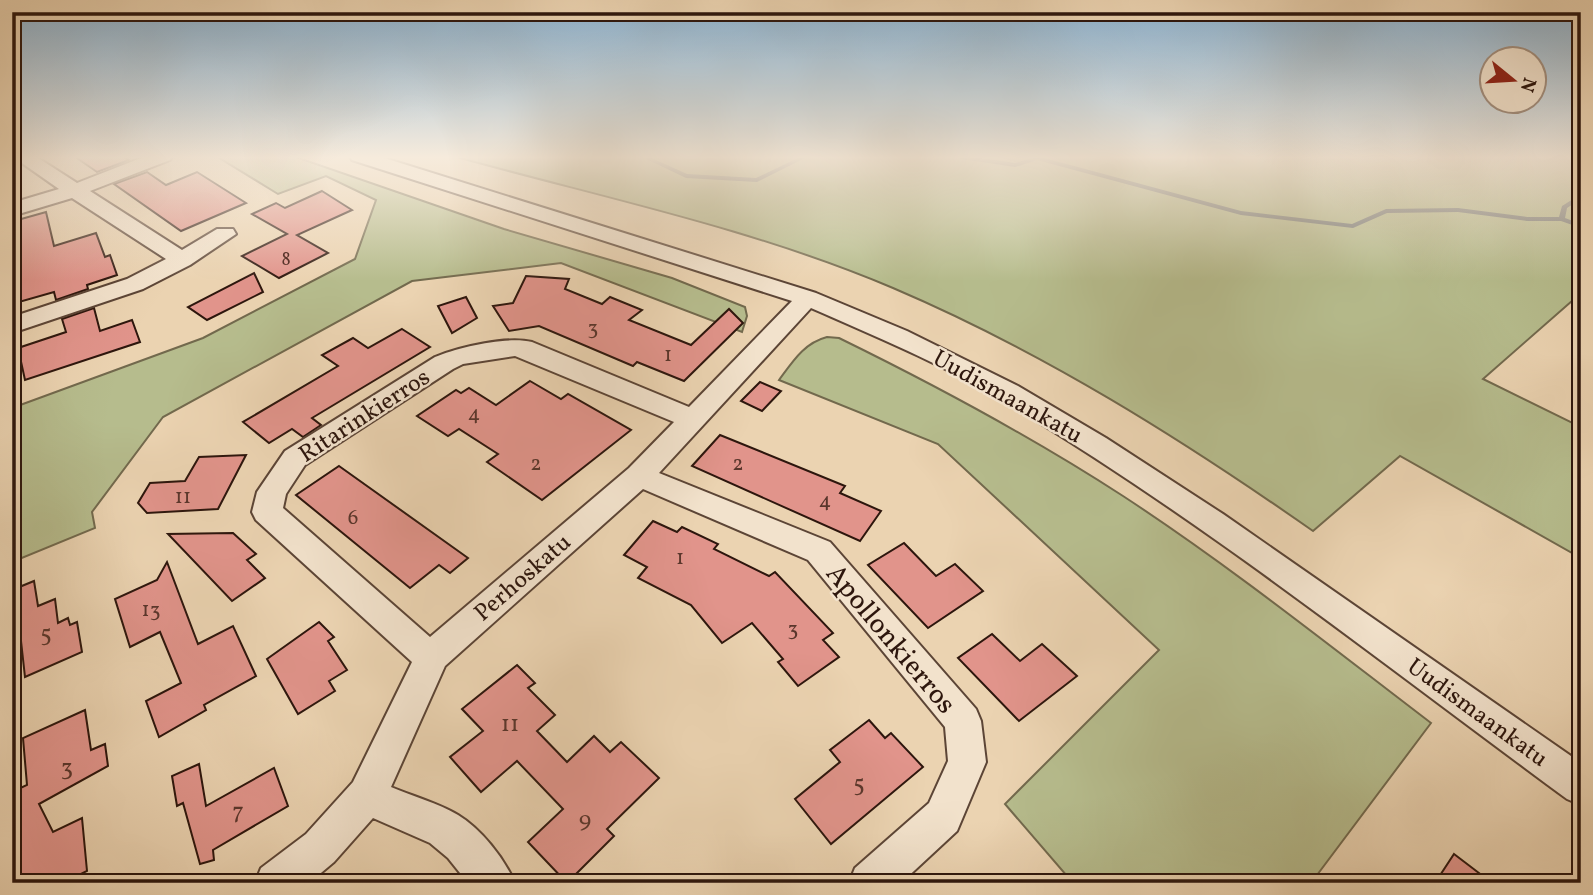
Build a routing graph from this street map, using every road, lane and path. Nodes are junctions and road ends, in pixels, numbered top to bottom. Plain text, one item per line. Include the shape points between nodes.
1 (51, 198) edge
2 (88, 198) edge
3 (491, 198) edge
4 (12, 210) edge
5 (225, 234) dead end
6 (182, 260) junction
7 (808, 298) junction
8 (12, 325) edge
9 (694, 420) junction
10 (639, 476) junction
11 (432, 656) junction
12 (1581, 786) edge
13 (367, 796) junction
14 (276, 883) edge
15 (494, 883) edge
16 (870, 883) edge

1 - 4 street
2 - 6 street
3 - 7 street, Uudismaankatu
5 - 6 street
6 - 8 street via 135,284
7 - 9 street, Perhoskatu
7 - 12 street, Uudismaankatu via 997,386 1096,445 1223,530
9 - 10 street, Perhoskatu
9 - 11 street, Ritarinkierros via 515,348 458,356 444,363 295,458 272,492 267,512
10 - 11 street, Perhoskatu
10 - 16 street, Apollonkierros via 818,551 963,721 967,762 943,817
11 - 13 street, Perhoskatu
13 - 14 street, Perhoskatu via 320,848
13 - 15 street via 444,829

